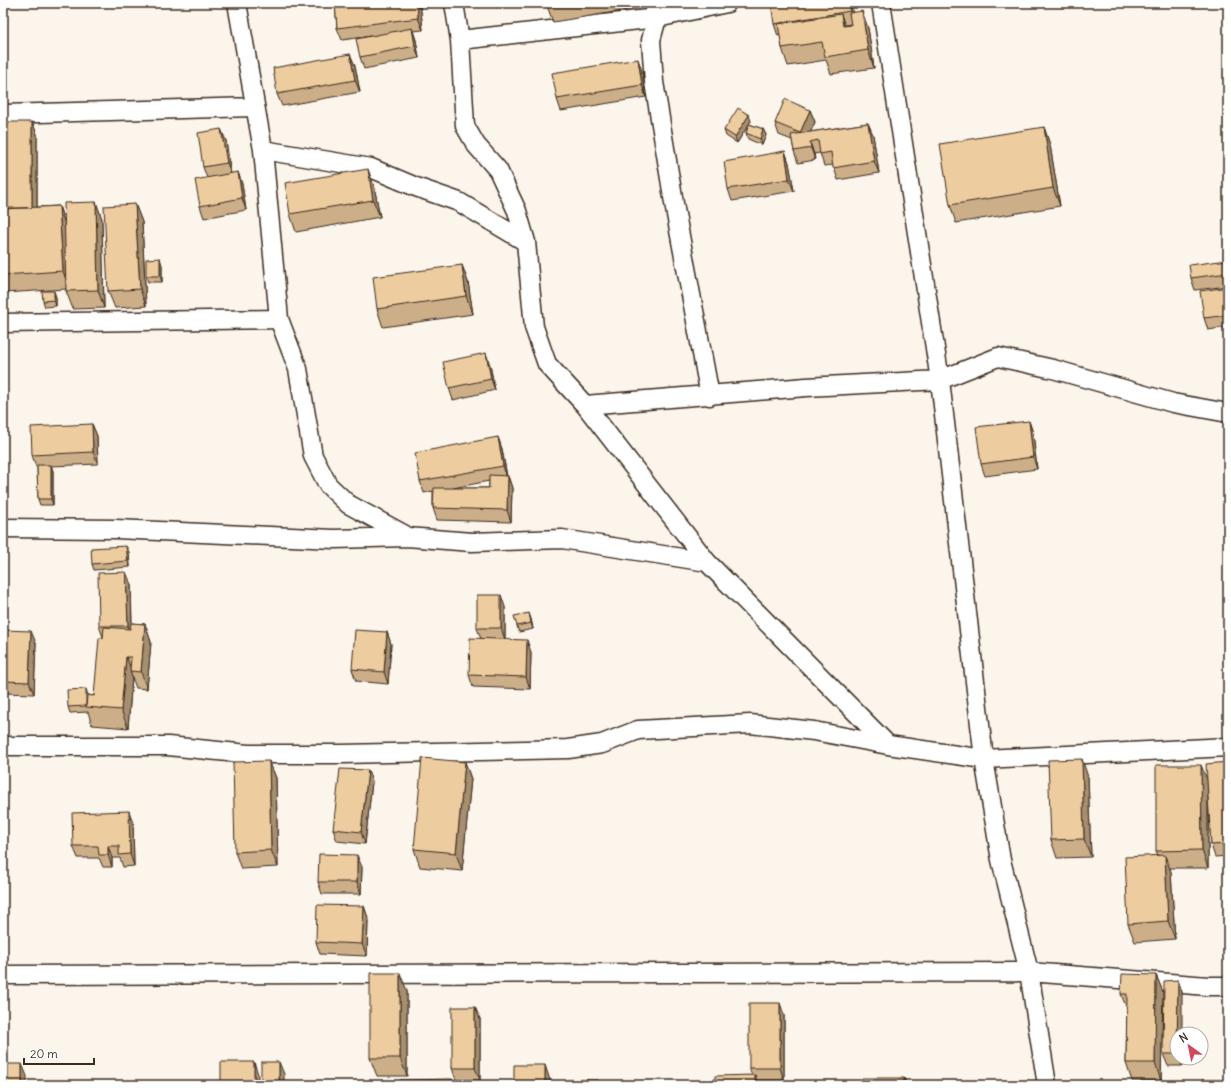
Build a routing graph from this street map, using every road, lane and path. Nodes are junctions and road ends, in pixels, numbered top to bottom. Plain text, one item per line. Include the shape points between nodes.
1 (237, 3) edge
2 (454, 3) edge
3 (727, 3) edge
4 (881, 3) edge
5 (656, 11) edge
6 (460, 40) junction
7 (254, 107) junction
8 (3, 114) edge
9 (263, 150) junction
10 (526, 242) junction
11 (279, 319) junction
12 (3, 323) edge
13 (940, 380) junction
14 (710, 396) junction
15 (585, 405) junction
16 (1228, 413) edge
17 (3, 528) edge
18 (407, 537) junction
19 (707, 562) junction
20 (888, 745) junction
21 (3, 746) edge
22 (1228, 747) edge
23 (984, 759) junction
24 (1029, 972) junction
25 (3, 975) edge
26 (1228, 986) edge
27 (1046, 1085) edge

1 - 7 street
2 - 6 street
3 - 5 street
4 - 13 street
5 - 6 street
5 - 14 street via 651,40 654,82
6 - 10 street via 465,126 476,145 498,170 517,211
7 - 8 street
7 - 9 street
9 - 10 street via 371,168 416,188 459,202
9 - 11 street
10 - 15 street via 534,327 547,364
11 - 12 street
11 - 18 street via 298,369 313,456 328,485 348,504
13 - 14 street via 806,387
13 - 16 street via 998,357 1053,369 1174,403
13 - 23 street
14 - 15 street
15 - 19 street
17 - 18 street via 116,529 334,539
18 - 19 street via 472,542 562,539
19 - 20 street
20 - 21 street via 814,731 750,724 638,730 602,744 568,749 248,754 168,746
20 - 23 street
22 - 23 street
23 - 24 street via 1001,860
24 - 25 street
24 - 26 street
24 - 27 street

